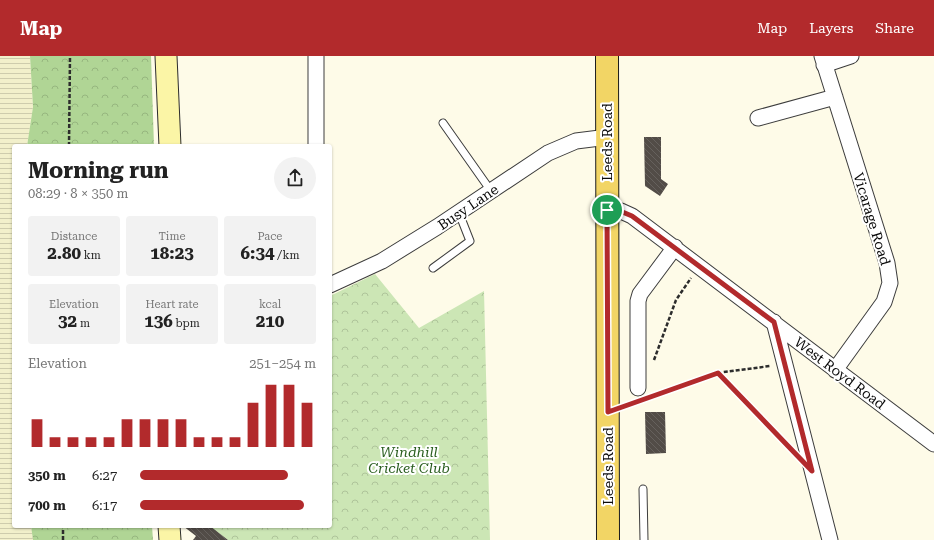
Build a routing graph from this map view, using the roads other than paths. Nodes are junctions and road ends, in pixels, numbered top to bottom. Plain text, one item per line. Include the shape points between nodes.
1 (166, 56) edge
2 (316, 56) edge
3 (607, 56) edge
4 (851, 56) edge
5 (823, 60) edge
6 (836, 97) junction
7 (758, 118) dead end
8 (443, 123) dead end
9 (608, 137) junction
10 (170, 144) edge
11 (316, 144) edge
12 (491, 191) junction
13 (607, 210) junction
14 (459, 213) junction
15 (675, 247) junction
16 (433, 268) dead end
17 (332, 284) edge
18 (774, 322) junction
19 (835, 370) junction
20 (641, 393) road end
21 (934, 444) edge
22 (642, 490) dead end
23 (169, 528) edge
24 (170, 540) edge
25 (608, 540) edge
26 (644, 540) edge
27 (830, 540) edge

1 - 10 street
2 - 11 street
3 - 9 main road, Leeds Road
4 - 5 street
5 - 6 street, Vicarage Road
6 - 7 street
6 - 19 street, Vicarage Road via 890,283 884,302
8 - 12 lane
9 - 12 street, Busy Lane via 576,141 548,153
9 - 13 main road, Leeds Road
12 - 14 street, Busy Lane
13 - 15 street, West Royd Road via 620,211 632,216
13 - 25 main road, Leeds Road
14 - 16 lane via 470,241
14 - 17 street, Busy Lane via 382,261
15 - 18 street, West Royd Road
15 - 20 street via 640,294 638,301
18 - 19 street, West Royd Road
18 - 27 street
19 - 21 street, West Royd Road
22 - 26 lane
23 - 24 street

